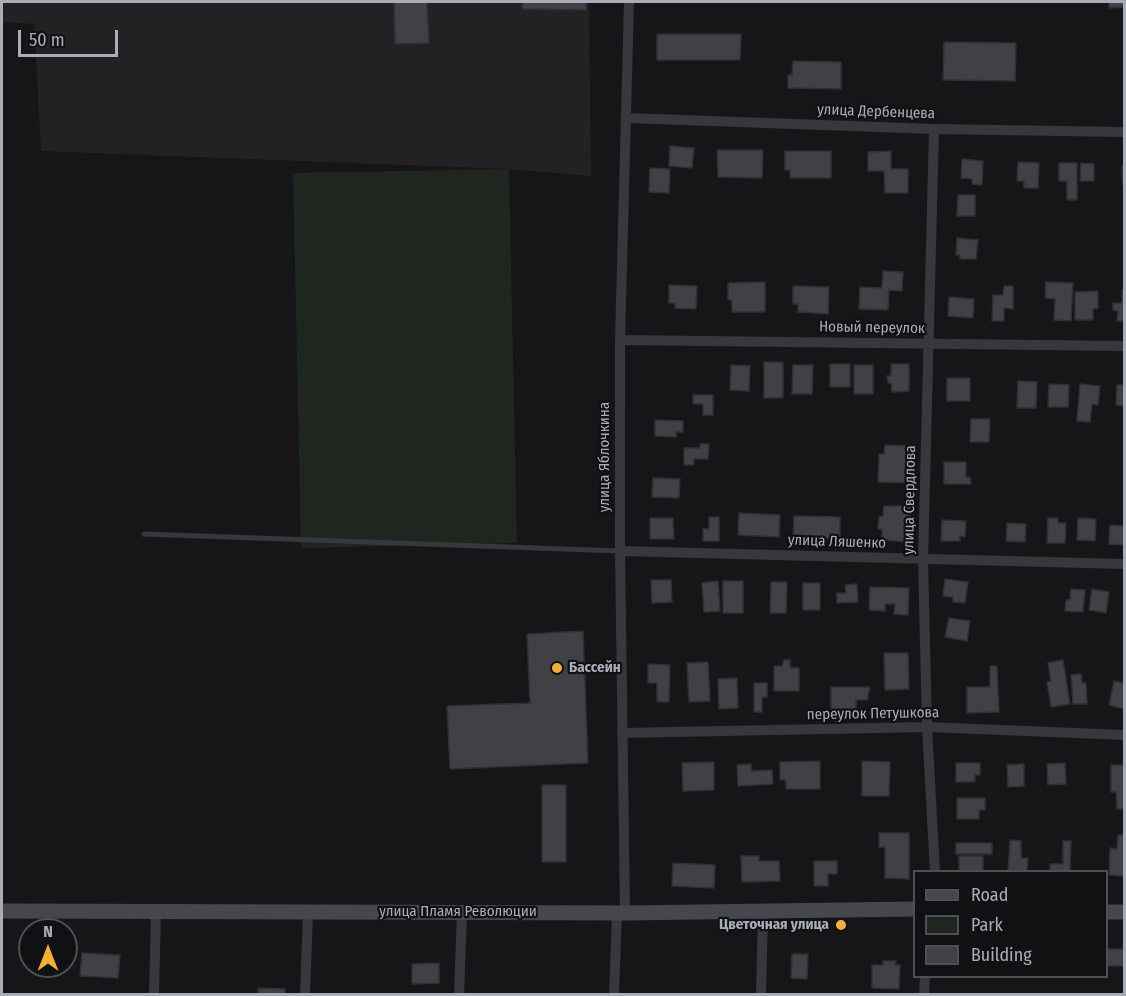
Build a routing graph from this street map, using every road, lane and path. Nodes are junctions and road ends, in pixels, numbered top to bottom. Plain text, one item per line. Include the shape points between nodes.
1 (629, 2) edge
2 (627, 118) junction
3 (934, 129) junction
4 (1125, 132) edge
5 (620, 340) junction
6 (928, 343) junction
7 (1125, 346) edge
8 (144, 534) dead end
9 (620, 551) junction
10 (923, 560) junction
11 (1125, 564) edge
12 (927, 727) junction
13 (622, 733) junction
14 (1125, 735) edge
15 (935, 870) edge
16 (913, 909) edge
17 (2, 911) edge
18 (763, 911) junction
19 (156, 912) junction
20 (308, 912) junction
21 (462, 912) junction
22 (1108, 912) edge
23 (1125, 912) edge
24 (621, 913) junction
25 (925, 978) edge
26 (154, 994) edge
27 (305, 994) edge
28 (459, 994) edge
29 (614, 994) edge
30 (762, 994) edge
31 (924, 994) edge

1 - 2 street, улица Яблочкина
2 - 3 street, улица Дербенцева
2 - 5 street, улица Яблочкина
3 - 4 street, улица Дербенцева
3 - 6 street, улица Свердлова
5 - 6 street, Новый переулок
5 - 9 street, улица Яблочкина
6 - 7 street, Новый переулок
6 - 10 street, улица Свердлова
8 - 9 lane
9 - 10 street, улица Ляшенко
9 - 13 street, улица Яблочкина
10 - 11 street, улица Ляшенко
10 - 12 street, улица Свердлова
12 - 13 street, переулок Петушкова
12 - 14 street, переулок Петушкова
12 - 15 street, улица Свердлова
13 - 24 street, улица Яблочкина
16 - 18 street, улица Пламя Революции
17 - 19 street, улица Пламя Революции
18 - 24 street, улица Пламя Революции
18 - 30 street
19 - 20 street, улица Пламя Революции
19 - 26 street
20 - 21 street, улица Пламя Революции
20 - 27 street
21 - 24 street, улица Пламя Революции
21 - 28 street
22 - 23 street
24 - 29 street, улица Яблочкина
25 - 31 street

